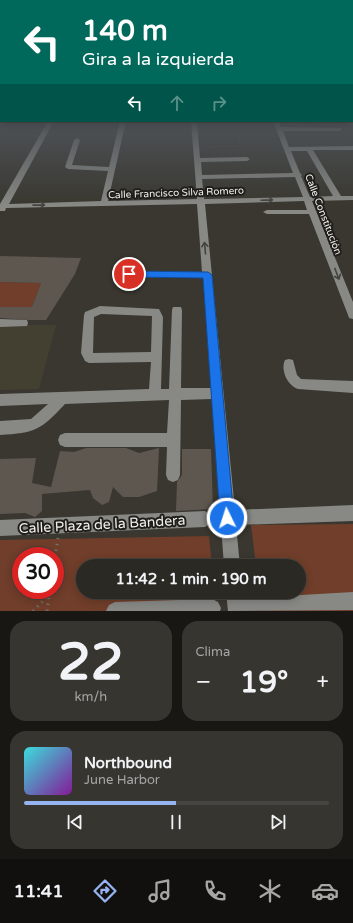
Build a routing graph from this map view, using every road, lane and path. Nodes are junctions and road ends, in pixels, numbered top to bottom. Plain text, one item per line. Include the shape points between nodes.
1 (309, 148) edge
2 (35, 149) edge
3 (74, 149) edge
4 (117, 149) edge
5 (197, 149) edge
6 (287, 149) joint
7 (298, 149) edge
8 (247, 159) dead end
9 (198, 160) junction
10 (112, 168) junction
11 (299, 175) junction
12 (199, 176) junction
13 (307, 198) junction
14 (338, 198) junction
15 (353, 198) edge
16 (201, 201) junction
17 (104, 204) junction
18 (1, 208) edge
19 (267, 212) dead end
20 (312, 212) junction
21 (129, 274) dead end
22 (208, 275) junction
23 (177, 310) dead end
24 (353, 315) edge
25 (0, 323) edge
26 (23, 323) dead end
27 (157, 357) junction
28 (289, 364) dead end
29 (353, 387) edge
30 (155, 393) junction
31 (175, 393) junction
32 (218, 393) junction
33 (61, 399) junction
34 (0, 400) edge
35 (0, 428) edge
36 (66, 440) dead end
37 (174, 440) junction
38 (173, 475) dead end
39 (353, 513) edge
40 (227, 518) junction
41 (205, 519) dead end
42 (60, 526) junction
43 (0, 528) edge
44 (57, 547) edge
45 (231, 559) edge
46 (43, 599) edge
47 (48, 599) edge
48 (238, 599) edge
49 (353, 601) edge
50 (212, 608) dead end
51 (243, 609) edge
52 (33, 611) edge
53 (47, 611) edge
54 (115, 611) edge

1 - 14 street
2 - 18 street
3 - 10 street via 68,167
4 - 10 street
5 - 9 street
6 - 7 street
6 - 11 street, Calle Constitución
8 - 9 street
9 - 12 street
10 - 17 street
11 - 12 street
11 - 13 street, Calle Constitución
12 - 16 street
13 - 14 street, Calle Francisco Silva Romero
16 -> 13 street, Calle Francisco Silva Romero
13 - 20 street, Calle Constitución
14 - 15 street, Calle Francisco Silva Romero
16 - 17 street, Calle Francisco Silva Romero
22 -> 16 street
18 -> 17 street, Calle Francisco Silva Romero
19 - 20 street
20 -> 24 street, Calle Constitución
21 - 22 street
22 - 32 street
23 - 31 street
25 - 26 street
27 - 27 street via 158,317 155,312 100,310 90,315 87,353 89,358
27 - 30 street
28 - 29 street via 292,377 298,384
30 - 31 street
30 - 33 street
31 - 32 street
31 - 37 street
32 - 40 street
33 - 34 street
33 - 35 street via 41,421 32,426
36 - 37 street
37 - 38 street
39 - 40 street
40 - 45 street
41 - 42 street, Calle Plaza de la Bandera
42 - 43 street, Calle Plaza de la Bandera
42 - 44 path
46 - 52 path
47 - 53 path
48 - 51 street
49 - 51 street
50 - 54 street

